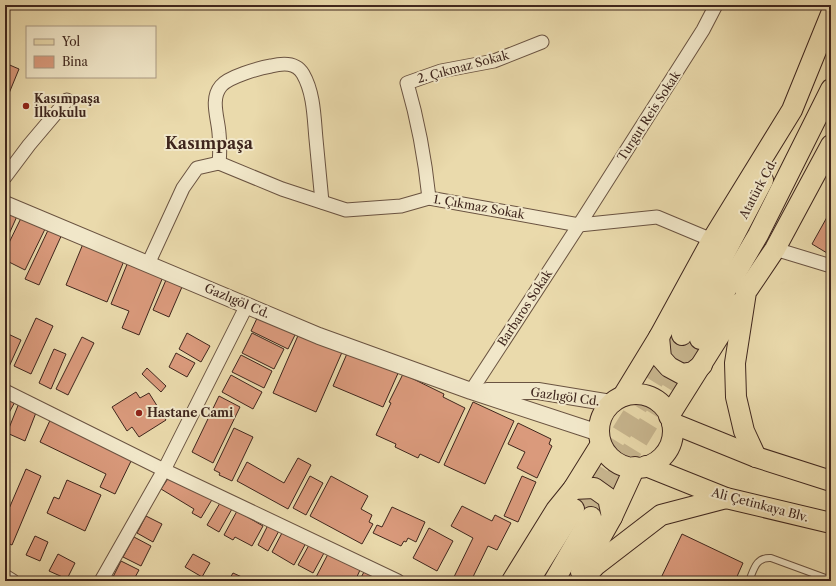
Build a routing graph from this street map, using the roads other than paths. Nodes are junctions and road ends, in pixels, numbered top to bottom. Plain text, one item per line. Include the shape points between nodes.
1 (716, 5) edge
2 (831, 14) edge
3 (542, 42) dead end
4 (831, 42) edge
5 (831, 89) edge
6 (67, 100) dead end
7 (831, 145) edge
8 (219, 163) junction
9 (5, 177) edge
10 (429, 198) junction
11 (322, 202) junction
12 (5, 204) edge
13 (579, 225) junction
14 (712, 240) junction
15 (775, 249) junction
16 (148, 264) junction
17 (831, 266) edge
18 (746, 292) junction
19 (247, 305) junction
20 (659, 336) junction
21 (702, 365) junction
22 (5, 391) edge
23 (471, 391) junction
24 (617, 400) junction
25 (670, 420) junction
26 (600, 438) junction
27 (756, 457) junction
28 (641, 467) junction
29 (164, 470) junction
30 (831, 481) edge
31 (573, 489) junction
32 (726, 498) junction
33 (612, 516) junction
34 (831, 524) edge
35 (5, 576) edge
36 (831, 580) edge
37 (13, 581) edge
38 (101, 581) edge
39 (398, 581) edge
40 (512, 581) edge
41 (529, 581) edge
42 (554, 581) edge
43 (576, 581) edge
44 (581, 581) edge
45 (749, 581) edge

1 - 13 street, Turgut Reis Sokak via 704,30
2 - 14 main road via 792,110
3 - 10 street, 2. Çıkmaz Sokak via 494,61 441,71 407,83 421,140
4 - 5 main road, Atatürk Cd. via 816,79 691,337 724,293 758,235
6 - 9 street
7 - 15 main road
8 - 11 street, 1. Çıkmaz Sokak via 282,189
8 - 11 street via 220,143 215,110 220,86 228,80 256,69 281,63 290,64 304,75 314,108
8 - 16 street via 197,168 183,188
10 - 11 street, 1. Çıkmaz Sokak via 401,206 346,210
10 - 13 street, 1. Çıkmaz Sokak
12 - 16 street, Gazlıgöl Cd.
13 - 14 street, 1. Çıkmaz Sokak via 657,218
13 - 23 street, Barbaros Sokak
14 - 20 main road
15 - 17 street
15 - 18 main road
16 - 19 street, Gazlıgöl Cd.
18 - 21 main road
18 - 27 main road via 735,363 736,397 744,431
19 - 23 street, Gazlıgöl Cd. via 319,336
19 - 29 street
20 - 21 main road via 661,358 669,367 682,374 693,372
20 - 24 main road
21 - 25 main road
22 - 29 street
23 - 24 street, Gazlıgöl Cd. via 538,391
23 - 26 street, Gazlıgöl Cd.
24 - 25 main road via 631,394 642,394 661,404 668,412
24 - 26 main road via 604,412 600,422
25 - 27 main road
25 - 28 main road via 672,434 664,454 656,461
26 - 28 main road via 607,453 615,461 625,466
26 - 31 main road
27 - 30 main road
28 - 32 main road, Ali Çetinkaya Blv.
28 - 33 main road
29 - 38 street
29 - 39 street
31 - 33 main road via 594,488 608,498
31 - 40 main road via 556,510
32 - 34 main road, Ali Çetinkaya Blv.
32 - 44 main road via 662,515 596,565
33 - 43 main road
35 - 37 street
36 - 45 lane via 766,558 756,564
41 - 42 main road via 583,513

